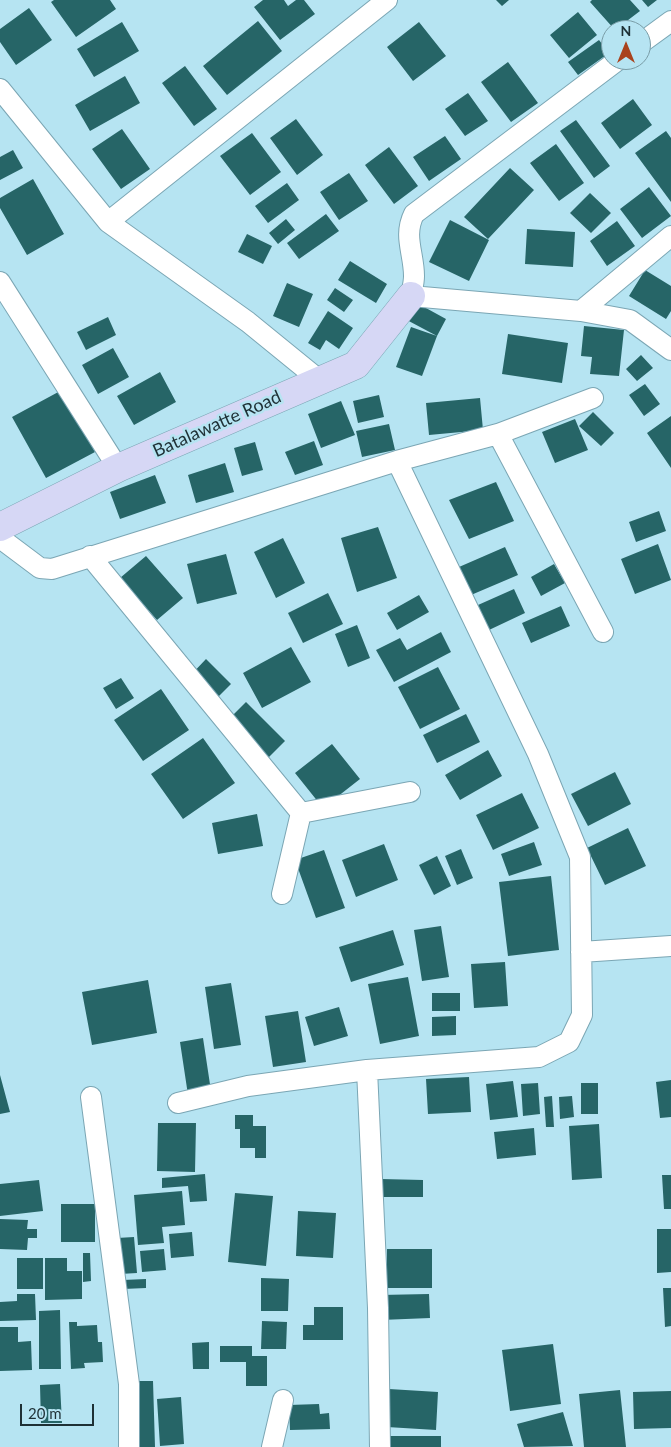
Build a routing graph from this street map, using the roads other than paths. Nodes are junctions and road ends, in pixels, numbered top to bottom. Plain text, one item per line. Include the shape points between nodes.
1 (387, 0) edge
2 (671, 21) edge
3 (651, 36) edge
4 (605, 70) edge
5 (0, 89) edge
6 (108, 222) junction
7 (671, 236) edge
8 (0, 282) edge
9 (411, 296) junction
10 (581, 312) junction
11 (671, 350) edge
12 (318, 379) junction
13 (593, 398) dead end
14 (498, 434) junction
15 (398, 461) junction
16 (118, 468) junction
17 (0, 527) edge
18 (0, 538) edge
19 (90, 556) junction
20 (602, 632) dead end
21 (410, 792) dead end
22 (301, 813) junction
23 (282, 894) dead end
24 (671, 946) edge
25 (581, 952) junction
26 (367, 1070) junction
27 (91, 1097) dead end
28 (178, 1103) dead end
29 (283, 1400) dead end
30 (129, 1447) edge
31 (272, 1447) edge
32 (380, 1447) edge

1 - 6 street
2 - 3 street
4 - 9 street via 414,214 408,226 414,275
5 - 6 street
6 - 12 street via 248,322
7 - 10 street
8 - 16 street
9 - 10 street
9 - 12 street, Batalawatte Road via 356,365
10 - 11 street via 630,320
12 - 16 street, Batalawatte Road
13 - 14 street
14 - 15 street
14 - 20 street
15 - 19 street
15 - 25 street via 538,754 580,857
16 - 17 street, Batalawatte Road
18 - 19 street via 46,570
19 - 22 street
21 - 22 street
22 - 23 street
24 - 25 street
25 - 26 street via 582,1014 569,1042 539,1057
26 - 28 street via 248,1086
26 - 32 street via 378,1308
27 - 30 street via 130,1384
29 - 31 street

